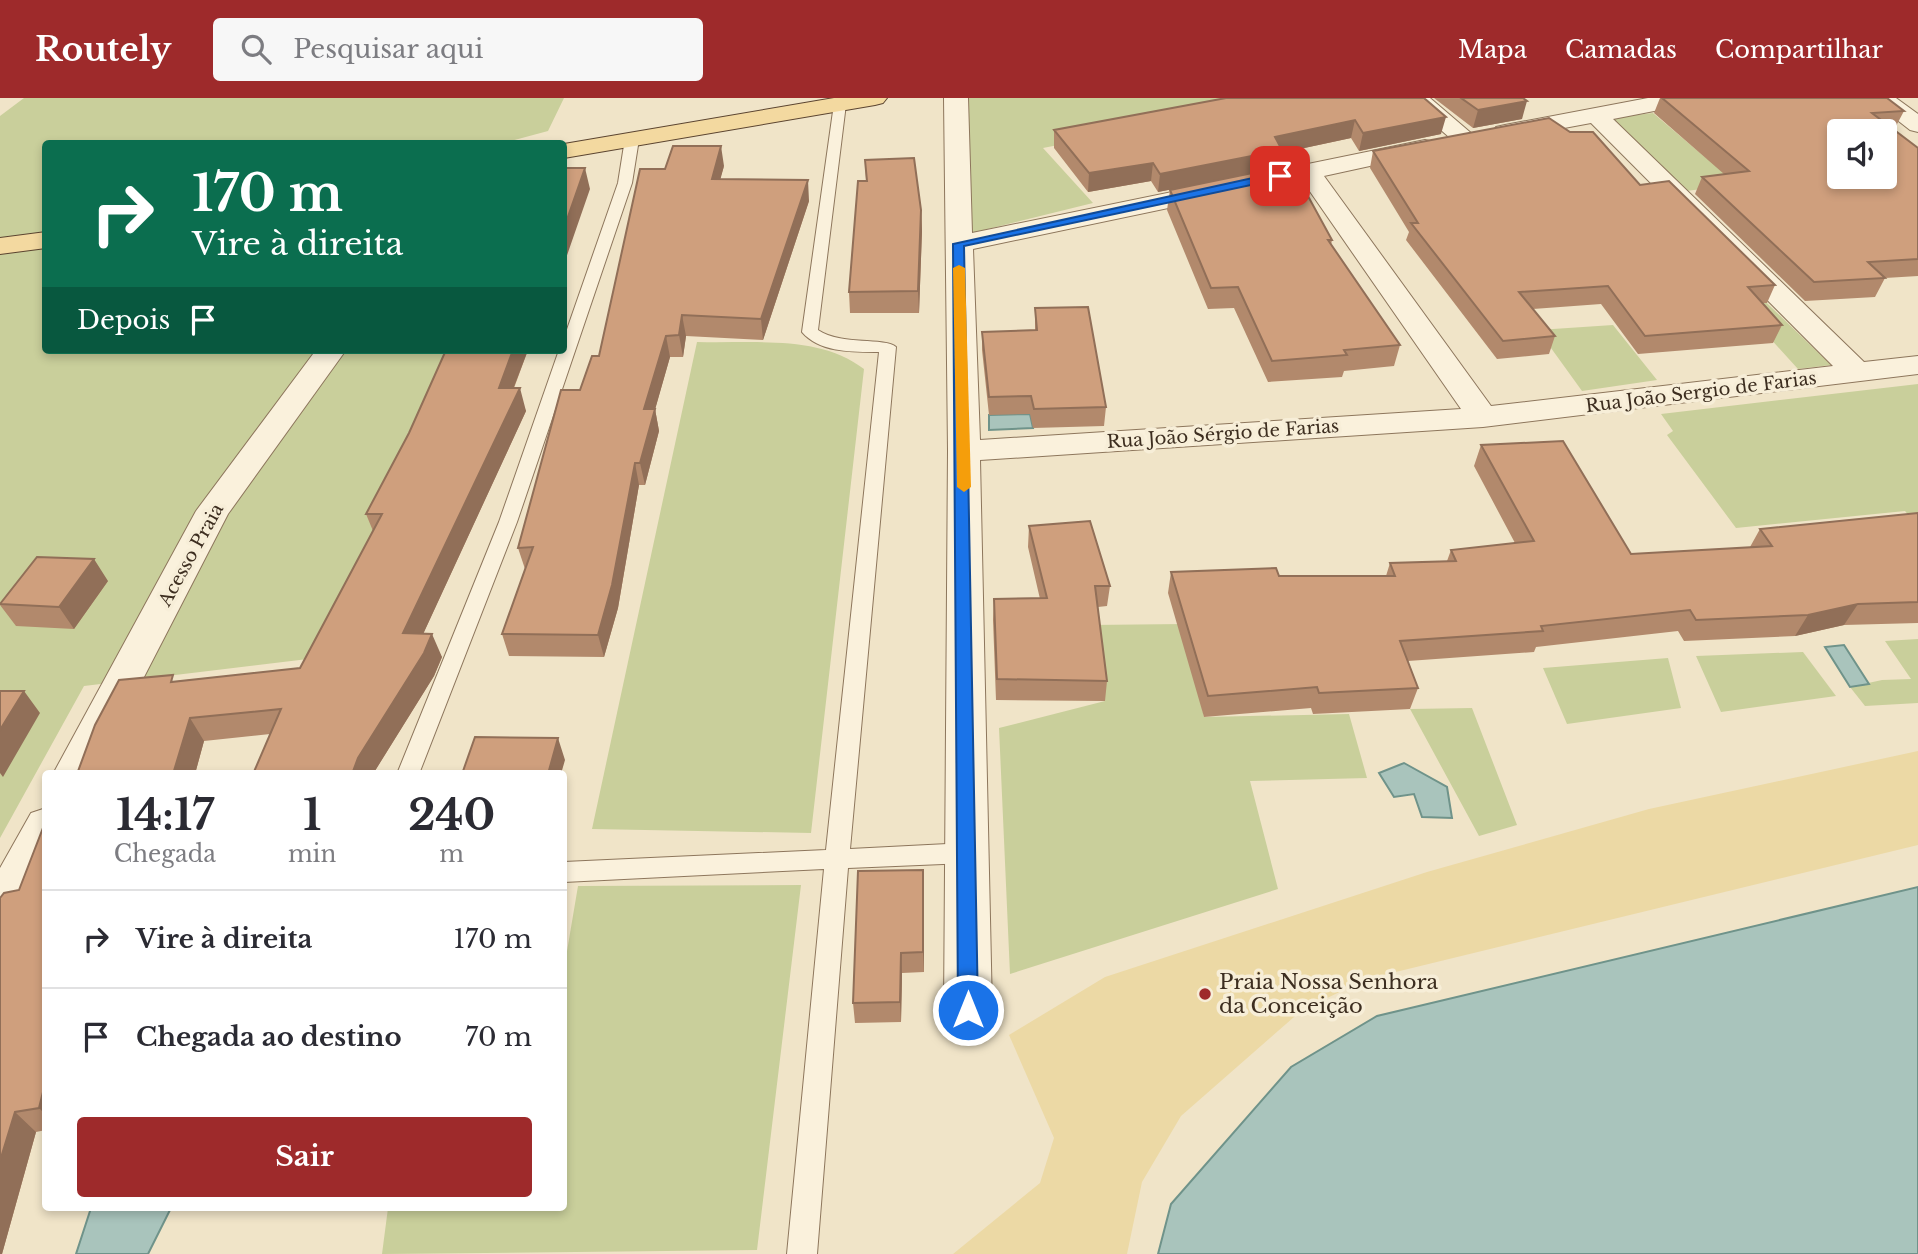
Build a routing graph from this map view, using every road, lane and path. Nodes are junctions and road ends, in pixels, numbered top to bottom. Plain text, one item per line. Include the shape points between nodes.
1 (875, 98) edge
2 (956, 98) edge
3 (1416, 98) edge
4 (1685, 98) edge
5 (1881, 98) edge
6 (840, 101) edge
7 (1596, 116) junction
8 (1918, 125) edge
9 (632, 139) junction
10 (1466, 139) junction
11 (567, 150) edge
12 (1307, 170) junction
13 (42, 241) edge
14 (959, 244) junction
15 (0, 246) edge
16 (567, 352) edge
17 (328, 354) edge
18 (566, 354) edge
19 (1918, 365) edge
20 (1857, 373) junction
21 (1483, 417) junction
22 (964, 451) junction
23 (75, 770) edge
24 (410, 770) edge
25 (42, 832) edge
26 (967, 853) junction
27 (837, 860) junction
28 (567, 872) edge
29 (0, 910) edge
30 (968, 1010) dead end
31 (803, 1254) edge

1 - 6 main road
2 - 14 street
3 - 10 street
4 - 7 street
5 - 8 street
6 - 9 main road
6 - 27 lane via 810,332 838,346 888,347
7 - 10 street
7 - 20 street
9 - 11 main road
9 - 16 lane via 625,183
10 - 12 street
12 - 14 street
12 - 21 street
13 - 15 main road
14 - 22 street
17 - 23 street, Acesso Praia via 213,511
18 - 24 lane via 508,523
19 - 20 street, Rua João Sergio de Farias
20 - 21 street, Rua João Sergio de Farias
21 - 22 street, Rua João Sérgio de Farias
22 - 26 street
25 - 29 street
26 - 27 lane
26 - 30 street
27 - 28 lane
27 - 31 lane

